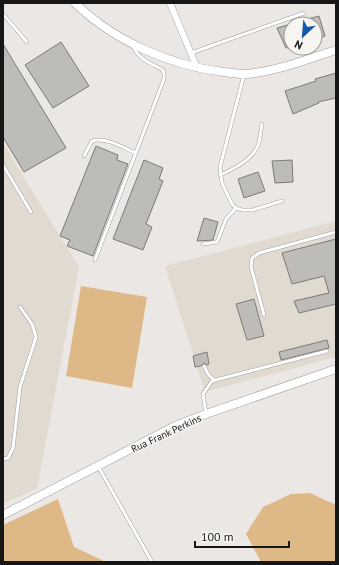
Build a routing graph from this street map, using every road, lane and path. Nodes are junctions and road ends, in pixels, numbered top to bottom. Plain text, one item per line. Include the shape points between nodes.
1 (75, 3) edge
2 (170, 3) edge
3 (304, 13) dead end
4 (3, 14) edge
5 (27, 42) dead end
6 (131, 43) junction
7 (336, 50) edge
8 (191, 53) junction
9 (197, 68) junction
10 (244, 74) junction
11 (262, 124) dead end
12 (136, 153) junction
13 (84, 156) dead end
14 (3, 165) edge
15 (220, 175) junction
16 (282, 201) dead end
17 (236, 208) junction
18 (31, 212) dead end
19 (336, 232) edge
20 (203, 244) dead end
21 (95, 260) dead end
22 (20, 306) dead end
23 (264, 315) dead end
24 (327, 351) dead end
25 (204, 366) dead end
26 (336, 370) edge
27 (214, 380) junction
28 (206, 414) junction
29 (3, 459) edge
30 (98, 466) junction
31 (3, 515) edge
32 (152, 562) edge

1 - 6 street
2 - 8 street
3 - 8 lane
4 - 5 lane
6 - 9 street
6 - 12 lane via 139,56 163,70 164,74
7 - 10 street via 275,69
8 - 9 street
9 - 10 street
10 - 15 lane
11 - 15 lane via 259,143 255,150 240,164
12 - 13 lane via 98,139 92,141
12 - 21 lane
14 - 18 lane
15 - 17 lane via 226,194
16 - 17 lane via 253,210
17 - 20 lane via 226,219 217,242
19 - 23 lane via 259,253 252,258 251,267
22 - 29 lane via 32,324 36,337 20,387 13,448 8,458
24 - 27 lane
25 - 27 lane
26 - 28 street, Rua Frank Perkins
27 - 28 lane via 203,394
28 - 30 street, Rua Frank Perkins via 175,426
30 - 31 street, Rua Frank Perkins
30 - 32 lane

